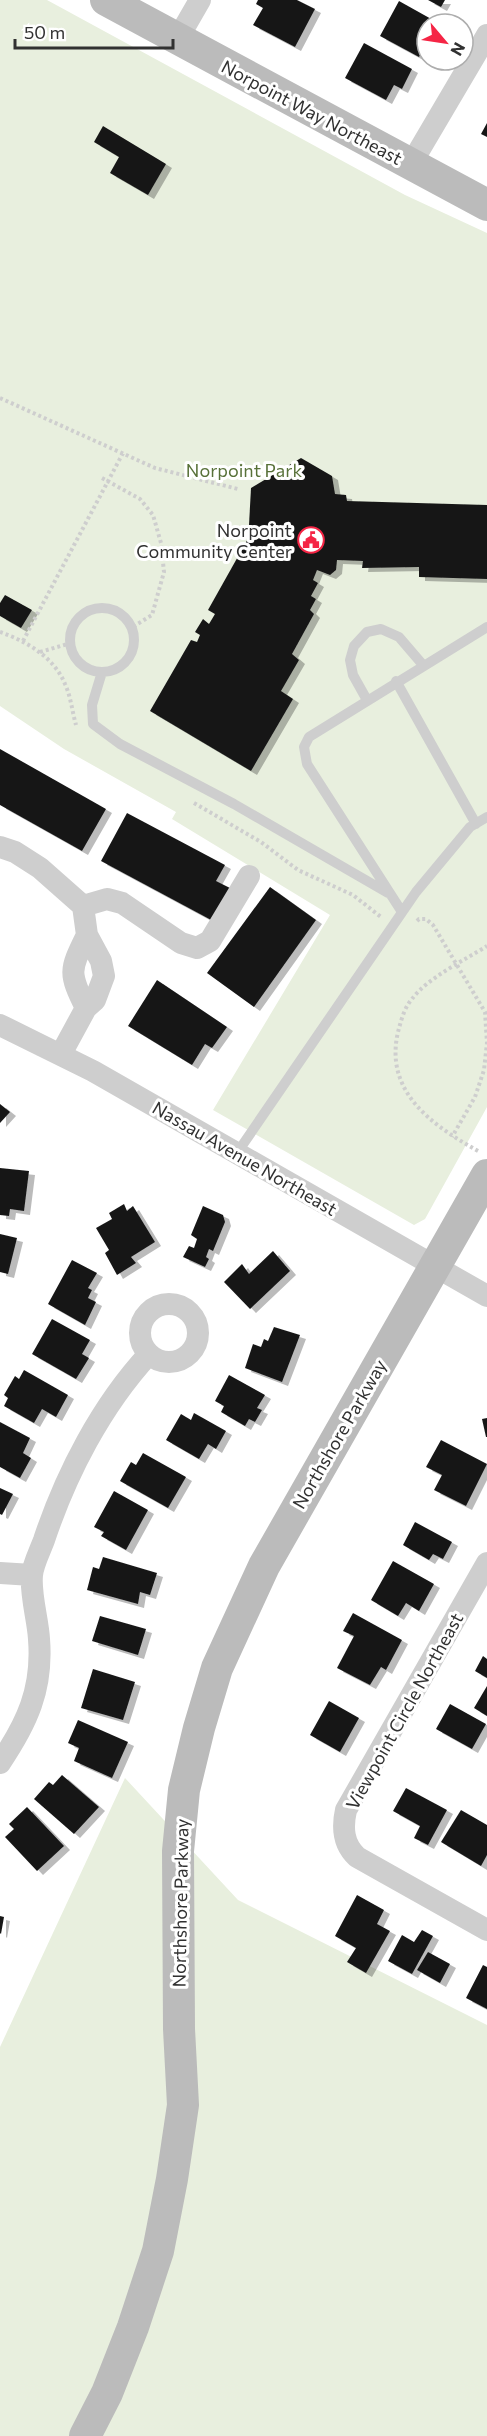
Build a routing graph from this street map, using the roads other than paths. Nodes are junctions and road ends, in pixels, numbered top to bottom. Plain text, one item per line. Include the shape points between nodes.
1 (106, 0) edge
2 (200, 0) edge
3 (487, 35) edge
4 (177, 40) junction
5 (411, 164) junction
6 (487, 205) edge
7 (487, 627) edge
8 (423, 665) junction
9 (102, 672) junction
10 (396, 681) junction
11 (367, 700) junction
12 (487, 817) edge
13 (476, 824) junction
14 (0, 847) edge
15 (249, 876) dead end
16 (391, 895) junction
17 (82, 906) junction
18 (402, 912) junction
19 (0, 1025) edge
20 (61, 1054) junction
21 (237, 1153) junction
22 (487, 1175) edge
23 (434, 1267) junction
24 (487, 1296) edge
25 (149, 1354) dead end
26 (487, 1563) edge
27 (0, 1573) edge
28 (32, 1575) junction
29 (0, 1763) edge
30 (487, 1930) edge
31 (85, 2436) edge

1 - 4 street, Norpoint Way Northeast
2 - 4 street
3 - 5 street
4 - 5 street, Norpoint Way Northeast
5 - 6 street, Norpoint Way Northeast
7 - 8 lane
8 - 10 lane
8 - 11 lane via 399,637 381,629 367,632 354,646 350,660 353,675
9 - 9 lane via 129,658 134,638 118,612 97,608 79,618 71,643 75,658 82,665
9 - 16 lane via 92,705 93,724 120,744 234,804
10 - 11 lane
10 - 13 lane
11 - 16 lane via 309,736 304,756
12 - 13 lane
13 - 18 lane
14 - 17 street via 40,868
15 - 17 street via 210,940 197,948 181,943 122,903 107,899
16 - 18 lane
17 - 20 street via 87,935 74,963 73,983 86,1008
18 - 21 lane
19 - 20 street, Nassau Avenue Northeast
20 - 21 street, Nassau Avenue Northeast
21 - 23 street, Nassau Avenue Northeast
22 - 23 street, Northshore Parkway
23 - 24 street, Nassau Avenue Northeast
23 - 31 street, Northshore Parkway via 264,1566 217,1668 198,1728 184,1790 178,1851 183,2105 172,2179 158,2251 133,2327
25 - 28 street via 126,1379 94,1431 56,1504
26 - 30 street, Viewpoint Circle Northeast via 346,1810 344,1832 349,1850 357,1857
27 - 28 street
28 - 29 street via 40,1641 38,1682 28,1717

